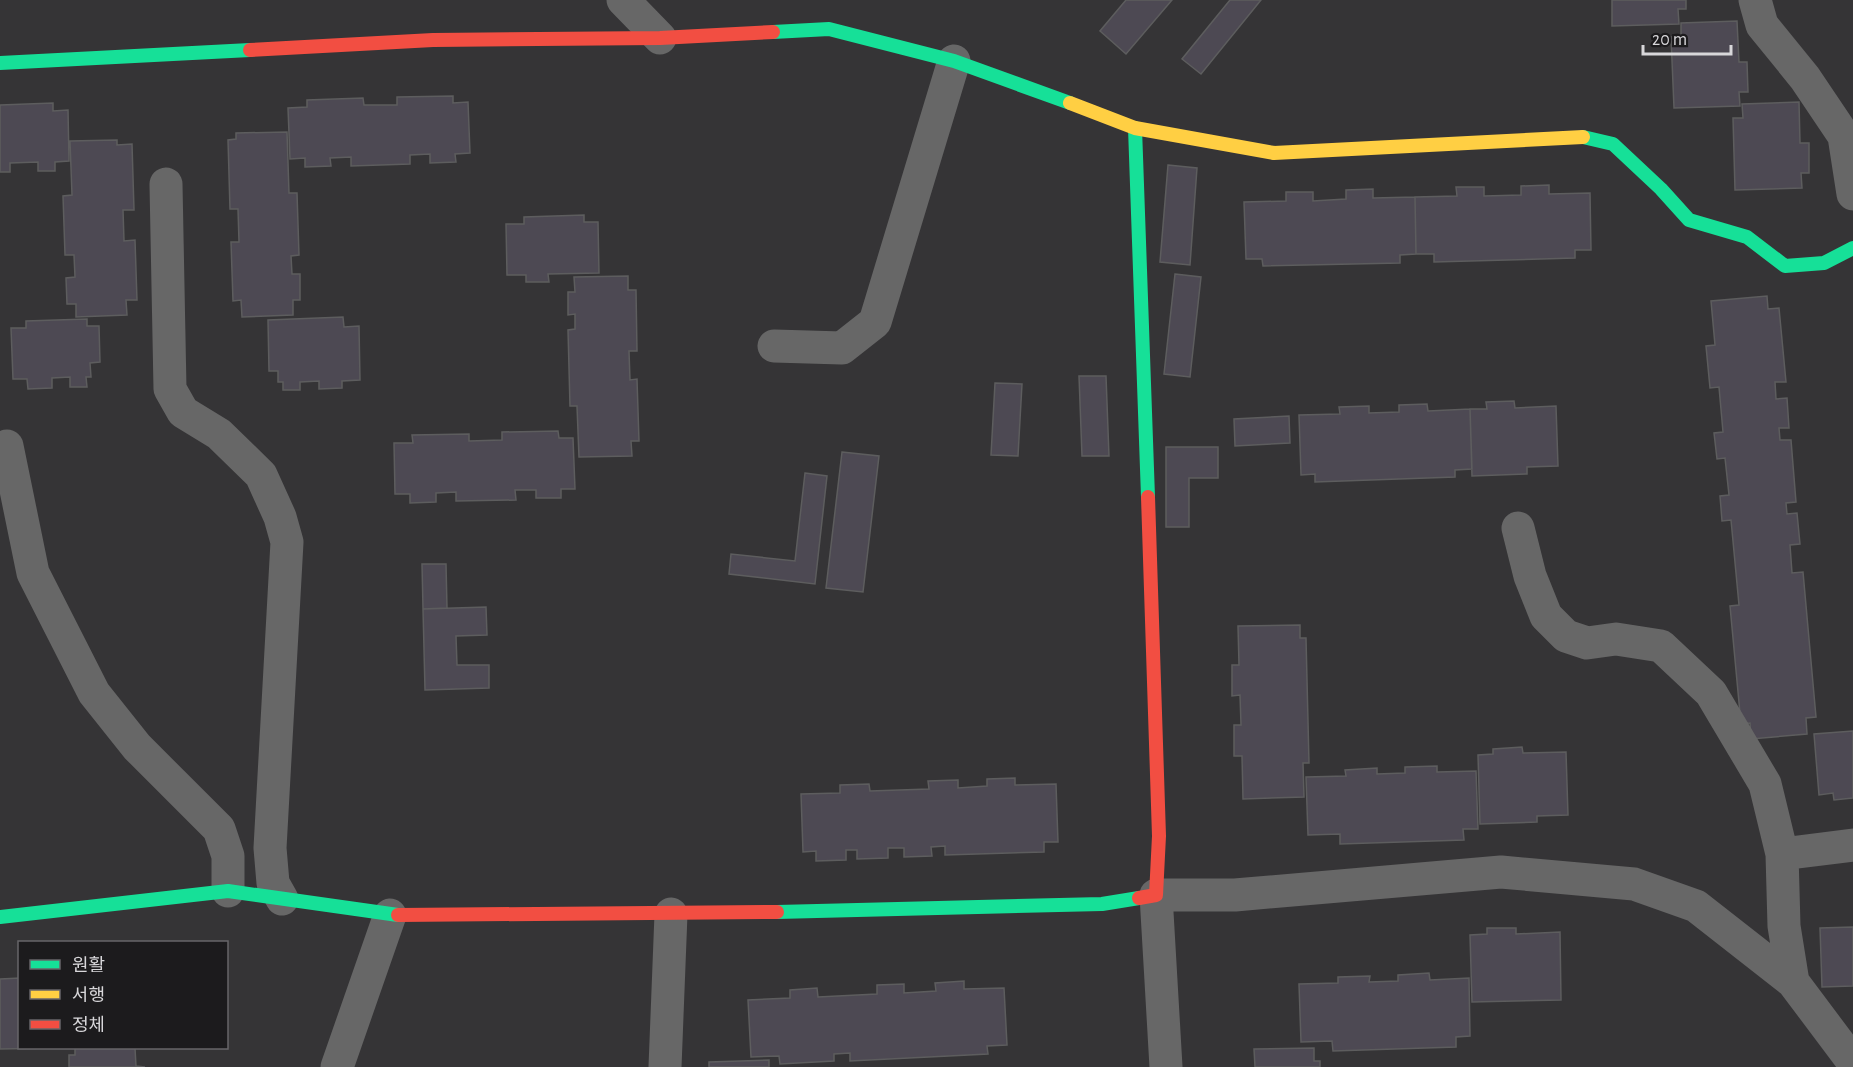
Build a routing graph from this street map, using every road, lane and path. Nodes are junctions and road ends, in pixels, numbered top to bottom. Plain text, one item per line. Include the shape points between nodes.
1 (623, 0) edge
2 (1755, 0) edge
3 (660, 38) junction
4 (954, 61) junction
5 (0, 63) edge
6 (1135, 128) junction
7 (166, 183) dead end
8 (1853, 195) edge
9 (1853, 248) edge
10 (774, 346) dead end
11 (7, 446) dead end
12 (1518, 528) dead end
13 (1853, 845) edge
14 (1782, 854) junction
15 (228, 891) junction
16 (1156, 895) junction
17 (282, 899) junction
18 (671, 914) junction
19 (390, 915) junction
20 (0, 917) edge
21 (1793, 982) junction
22 (1853, 1062) edge
23 (337, 1067) edge
24 (665, 1067) edge
25 (1166, 1067) edge

1 - 3 street
2 - 8 street via 1762,25 1805,78 1844,136
3 - 4 street via 829,29
3 - 5 street via 433,40
4 - 6 street
4 - 10 street via 875,322 842,348
6 - 9 street via 1274,153 1583,137 1613,144 1689,220 1747,237 1785,266 1824,263
6 - 16 street via 1159,824
7 - 17 street via 170,389 183,412 219,434 261,475 280,517 286,542 270,848 273,883
11 - 15 street via 33,573 94,693 137,747 219,829 228,856
12 - 14 street via 1530,576 1546,616 1566,636 1587,643 1616,639 1661,646 1711,693 1765,784
13 - 14 street
14 - 21 street via 1784,926
15 - 17 street
15 - 20 street
16 - 18 street via 1102,904
16 - 21 street via 1235,895 1501,872 1634,884 1696,906
16 - 25 street
17 - 19 street
18 - 19 street
18 - 24 street
19 - 23 street
21 - 22 street

